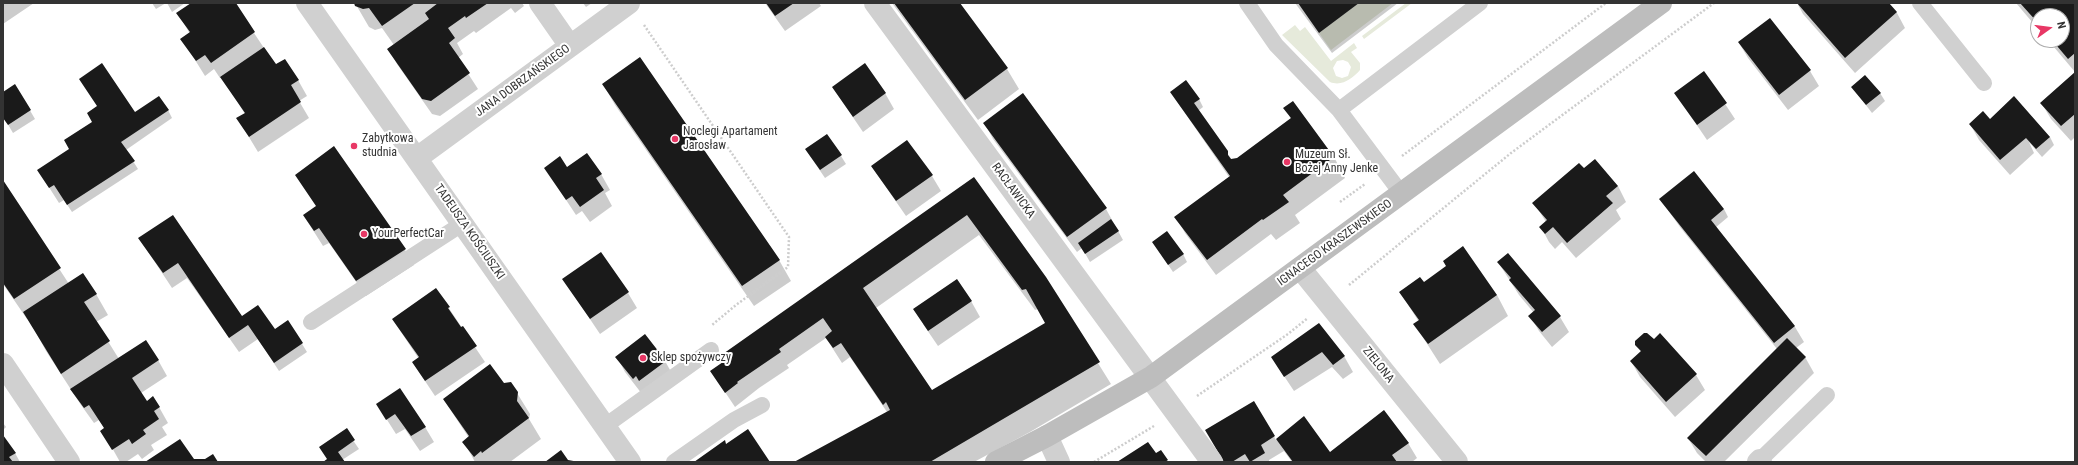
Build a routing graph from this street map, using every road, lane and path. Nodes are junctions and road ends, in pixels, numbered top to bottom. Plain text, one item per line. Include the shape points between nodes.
1 (307, 3) edge
2 (540, 3) edge
3 (629, 3) edge
4 (875, 3) edge
5 (1247, 3) edge
6 (1480, 3) edge
7 (1606, 3) edge
8 (1661, 3) edge
9 (1714, 3) edge
10 (1920, 3) edge
11 (643, 25) dead end
12 (570, 46) junction
13 (1984, 83) dead end
14 (1339, 110) junction
15 (417, 158) junction
16 (1384, 170) junction
17 (1401, 194) junction
18 (1340, 203) dead end
19 (462, 224) junction
20 (1300, 268) junction
21 (1327, 303) junction
22 (311, 322) dead end
23 (706, 331) dead end
24 (1288, 334) dead end
25 (711, 350) dead end
26 (3, 364) edge
27 (1151, 377) junction
28 (1827, 395) dead end
29 (762, 405) dead end
30 (605, 426) junction
31 (1047, 436) junction
32 (1760, 461) edge
33 (69, 462) edge
34 (630, 462) edge
35 (674, 462) edge
36 (996, 462) edge
37 (1059, 462) edge
38 (1212, 462) edge
39 (1457, 462) edge

1 - 15 street, TADEUSZA KOŚCIUSZKI
2 - 12 street
3 - 12 street, JANA DOBRZAŃSKIEGO
4 - 27 street, RACŁAWICKA
5 - 14 lane via 1276,45
6 - 14 lane
7 - 16 path
8 - 17 street, IGNACEGO KRASZEWSKIEGO
9 - 21 path via 1511,153
10 - 13 lane
11 - 23 path via 790,237 788,267 736,305
12 - 15 street, JANA DOBRZAŃSKIEGO
14 - 16 lane
15 - 19 street, TADEUSZA KOŚCIUSZKI
16 - 17 lane
16 - 18 path
17 - 20 street, IGNACEGO KRASZEWSKIEGO
19 - 22 lane
19 - 30 street, TADEUSZA KOŚCIUSZKI
20 - 21 street, ZIELONA
20 - 27 street, IGNACEGO KRASZEWSKIEGO
21 - 24 path
21 - 39 street, ZIELONA
25 - 30 lane
26 - 33 street
27 - 31 street, IGNACEGO KRASZEWSKIEGO
27 - 38 street, RACŁAWICKA
28 - 32 lane
29 - 35 lane via 734,420
30 - 34 street, TADEUSZA KOŚCIUSZKI
31 - 36 street, IGNACEGO KRASZEWSKIEGO
31 - 37 street

